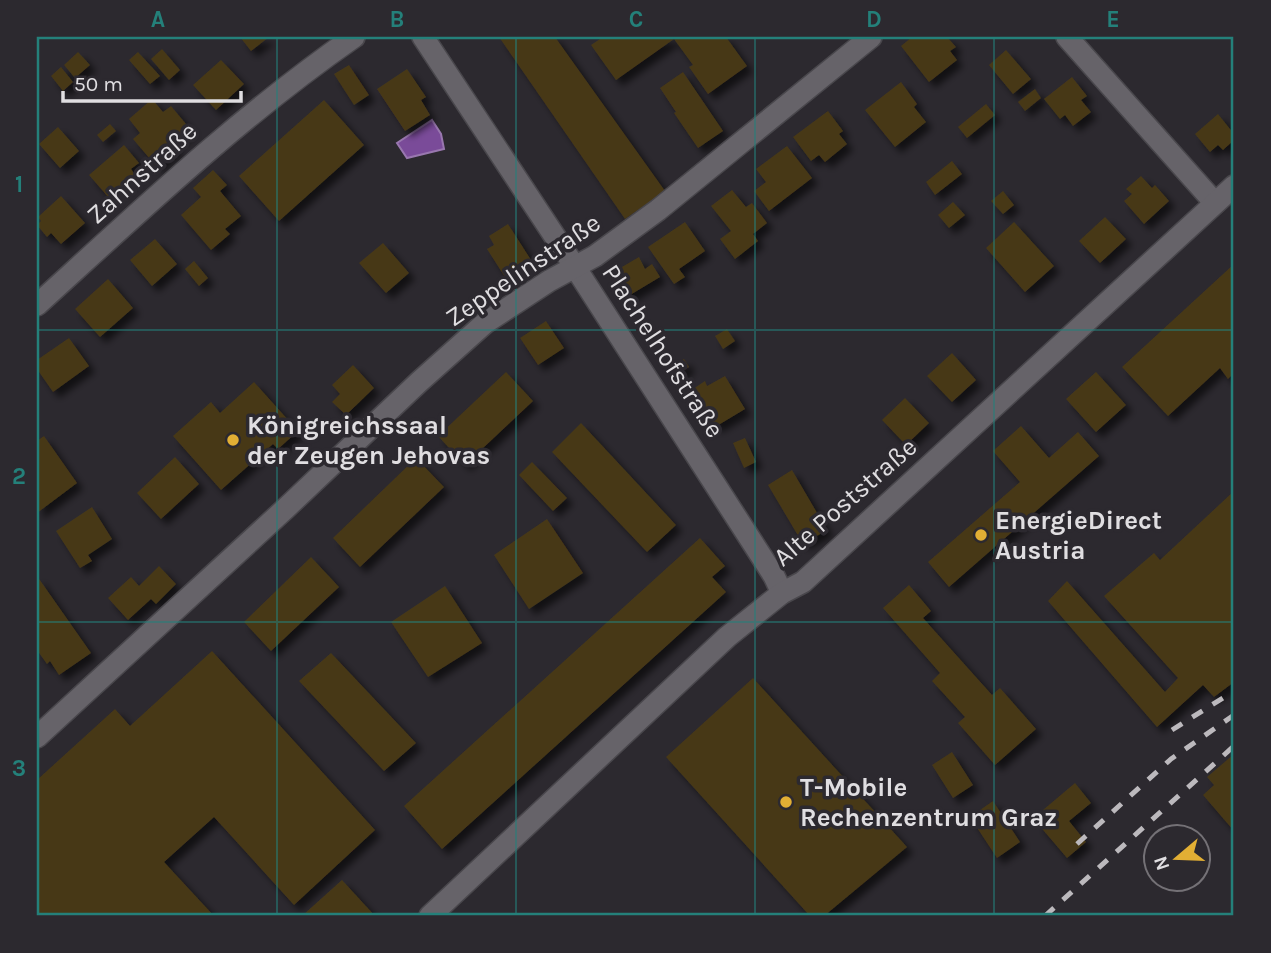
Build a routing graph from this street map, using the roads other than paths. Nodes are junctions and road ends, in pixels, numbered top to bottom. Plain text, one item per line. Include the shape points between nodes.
1 (354, 37) edge
2 (872, 37) edge
3 (1067, 37) edge
4 (434, 41) edge
5 (1234, 186) edge
6 (1215, 203) junction
7 (575, 267) junction
8 (37, 305) edge
9 (782, 593) junction
10 (40, 727) edge
11 (430, 916) edge

1 - 8 street, Zahnstraße via 197,160
2 - 7 street, Zeppelinstraße via 658,210
3 - 6 street
4 - 7 street, Plachelhofstraße
5 - 6 street, Alte Poststraße
6 - 9 street, Alte Poststraße via 803,582
7 - 9 street, Plachelhofstraße
7 - 10 street, Zeppelinstraße via 485,323
9 - 11 street, Alte Poststraße via 727,637

